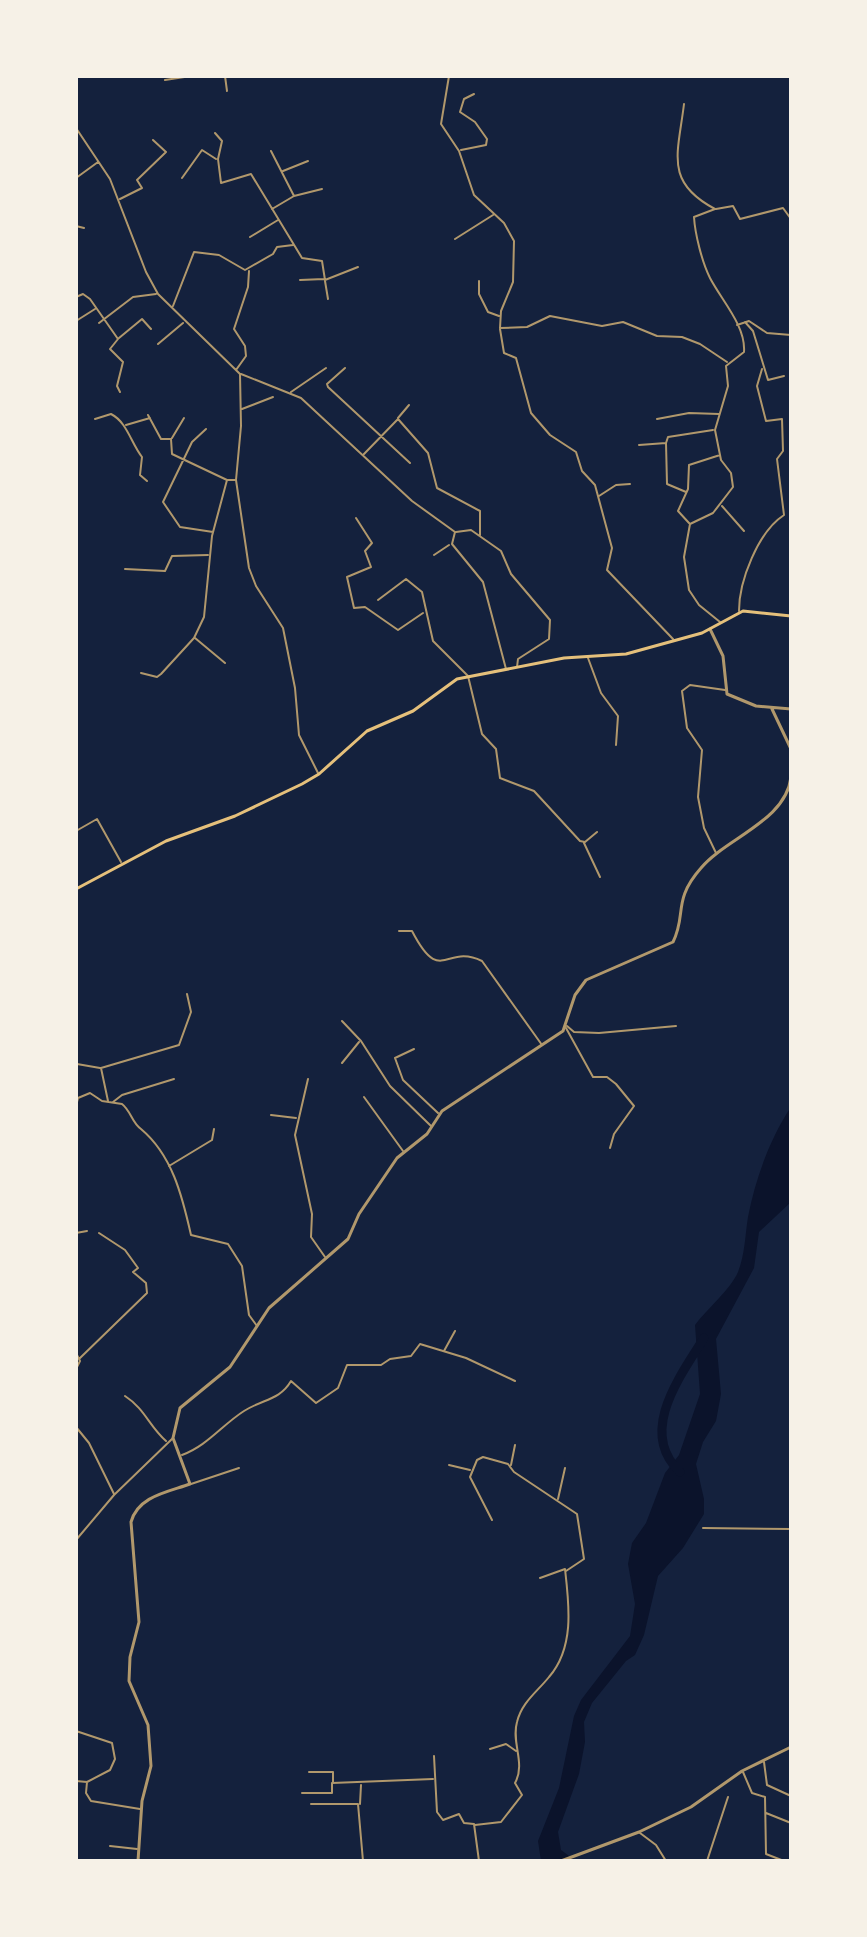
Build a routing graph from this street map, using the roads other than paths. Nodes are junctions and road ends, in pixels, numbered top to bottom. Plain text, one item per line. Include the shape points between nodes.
1 (191, 76) edge
2 (225, 76) edge
3 (449, 76) edge
4 (165, 80) dead end
5 (227, 91) dead end
6 (474, 94) dead end
7 (684, 104) dead end
8 (76, 128) edge
9 (215, 133) dead end
10 (153, 140) dead end
11 (271, 151) dead end
12 (459, 151) junction
13 (218, 159) junction
14 (99, 161) junction
15 (308, 161) dead end
16 (281, 172) junction
17 (76, 178) edge
18 (182, 178) dead end
19 (322, 189) dead end
20 (294, 196) junction
21 (120, 199) junction
22 (272, 209) junction
23 (715, 209) junction
24 (494, 214) junction
25 (279, 219) junction
26 (791, 219) edge
27 (76, 226) edge
28 (84, 228) dead end
29 (250, 237) dead end
30 (455, 239) dead end
31 (294, 245) junction
32 (358, 267) dead end
33 (248, 270) junction
34 (325, 279) junction
35 (300, 280) dead end
36 (479, 281) dead end
37 (158, 294) junction
38 (76, 297) edge
39 (328, 299) dead end
40 (173, 307) junction
41 (98, 308) junction
42 (500, 316) junction
43 (105, 319) junction
44 (76, 321) edge
45 (184, 322) junction
46 (745, 322) junction
47 (99, 323) dead end
48 (737, 325) junction
49 (500, 328) junction
50 (151, 329) dead end
51 (791, 335) edge
52 (118, 339) junction
53 (158, 344) dead end
54 (728, 363) junction
55 (326, 368) dead end
56 (345, 368) dead end
57 (762, 369) junction
58 (236, 370) junction
59 (240, 374) junction
60 (784, 376) dead end
61 (120, 392) dead end
62 (290, 393) junction
63 (273, 397) dead end
64 (409, 405) dead end
65 (241, 410) junction
66 (720, 414) junction
67 (184, 418) dead end
68 (95, 419) dead end
69 (398, 419) junction
70 (657, 419) dead end
71 (125, 425) junction
72 (206, 429) dead end
73 (715, 430) junction
74 (382, 436) junction
75 (171, 439) junction
76 (666, 443) junction
77 (639, 445) dead end
78 (363, 455) junction
79 (721, 455) junction
80 (184, 457) junction
81 (410, 463) dead end
82 (227, 480) junction
83 (236, 480) junction
84 (147, 481) dead end
85 (630, 484) dead end
86 (687, 492) junction
87 (598, 497) junction
88 (721, 505) junction
89 (356, 518) dead end
90 (690, 524) junction
91 (744, 531) dead end
92 (213, 532) junction
93 (455, 532) junction
94 (480, 535) junction
95 (452, 544) junction
96 (210, 555) junction
97 (434, 555) dead end
98 (125, 569) dead end
99 (378, 600) dead end
100 (739, 612) junction
101 (425, 613) junction
102 (791, 616) edge
103 (720, 623) junction
104 (710, 629) junction
105 (194, 638) junction
106 (673, 639) junction
107 (588, 657) junction
108 (225, 663) dead end
109 (517, 667) junction
110 (506, 669) junction
111 (141, 673) dead end
112 (468, 676) junction
113 (726, 691) junction
114 (771, 709) junction
115 (791, 709) edge
116 (616, 745) dead end
117 (791, 749) edge
118 (319, 774) junction
119 (791, 777) edge
120 (790, 789) edge
121 (76, 831) edge
122 (597, 832) dead end
123 (583, 842) junction
124 (716, 854) junction
125 (121, 862) junction
126 (600, 877) dead end
127 (76, 889) edge
128 (399, 931) dead end
129 (187, 994) dead end
130 (342, 1021) dead end
131 (676, 1026) dead end
132 (566, 1027) junction
133 (361, 1041) junction
134 (543, 1046) junction
135 (414, 1049) dead end
136 (342, 1063) dead end
137 (77, 1064) edge
138 (101, 1068) junction
139 (174, 1079) dead end
140 (308, 1079) dead end
141 (364, 1097) dead end
142 (111, 1102) junction
143 (76, 1106) edge
144 (439, 1114) junction
145 (271, 1115) dead end
146 (297, 1118) junction
147 (432, 1127) junction
148 (214, 1129) dead end
149 (610, 1148) dead end
150 (403, 1151) junction
151 (169, 1166) junction
152 (87, 1231) dead end
153 (76, 1233) edge
154 (99, 1233) dead end
155 (326, 1258) junction
156 (257, 1326) junction
157 (455, 1331) dead end
158 (444, 1352) junction
159 (76, 1353) edge
160 (79, 1359) junction
161 (76, 1369) edge
162 (515, 1381) dead end
163 (125, 1396) dead end
164 (76, 1427) edge
165 (173, 1438) junction
166 (167, 1442) junction
167 (515, 1445) dead end
168 (182, 1455) junction
169 (449, 1465) dead end
170 (511, 1466) junction
171 (239, 1468) dead end
172 (565, 1468) dead end
173 (471, 1470) junction
174 (190, 1484) junction
175 (114, 1495) junction
176 (558, 1500) junction
177 (492, 1520) dead end
178 (703, 1528) dead end
179 (791, 1529) edge
180 (76, 1540) edge
181 (565, 1571) junction
182 (540, 1578) dead end
183 (76, 1731) edge
184 (791, 1747) edge
185 (490, 1749) dead end
186 (517, 1751) junction
187 (434, 1756) dead end
188 (763, 1761) junction
189 (742, 1771) junction
190 (309, 1772) dead end
191 (434, 1779) junction
192 (76, 1781) edge
193 (87, 1782) junction
194 (333, 1783) junction
195 (361, 1783) junction
196 (767, 1785) junction
197 (302, 1793) dead end
198 (791, 1796) edge
199 (728, 1797) dead end
200 (765, 1797) junction
201 (311, 1804) dead end
202 (358, 1804) junction
203 (141, 1810) junction
204 (765, 1813) junction
205 (791, 1823) edge
206 (475, 1825) junction
207 (639, 1832) junction
208 (110, 1846) dead end
209 (139, 1849) junction
210 (138, 1861) edge
211 (363, 1861) edge
212 (479, 1861) edge
213 (561, 1861) edge
214 (666, 1861) edge
215 (707, 1861) edge
216 (784, 1861) edge

1 - 4 street
2 - 5 street
3 - 12 street via 441,122
6 - 12 street via 464,99 460,112 475,122 486,145
7 - 23 street via 677,169 692,197
8 - 14 street
9 - 13 street via 222,141
10 - 21 street via 166,152 137,180 142,188
11 - 16 street
12 - 24 street via 474,195
13 - 18 street via 202,150
13 - 22 street via 221,183 251,174
14 - 17 street
14 - 21 street
15 - 16 street
16 - 20 street
19 - 20 street
20 - 22 street
21 - 37 street
22 - 25 street
23 - 26 street via 733,206 740,219 783,208
23 - 48 street via 699,212 694,221 706,268
24 - 30 street
24 - 42 street via 508,228 515,247 513,282
25 - 29 street
25 - 31 street
27 - 28 street
31 - 33 street via 277,247
31 - 34 street via 302,258 322,261
32 - 34 street
33 - 40 street via 239,270 219,255 194,252
33 - 58 street via 234,329 246,356
34 - 35 street
34 - 39 street
36 - 42 street via 488,312
37 - 40 street
37 - 43 street via 133,297
38 - 41 street via 86,295
40 - 45 street
41 - 43 street
41 - 44 street
42 - 49 street
43 - 47 street
43 - 52 street
45 - 53 street
45 - 58 street
46 - 48 street
46 - 51 street via 767,333
46 - 57 street via 753,331
48 - 54 street via 744,352
49 - 54 street via 527,327 550,316 602,326 623,322 657,336 700,344
49 - 87 street via 504,353 516,358 528,409 550,435 576,452
50 - 52 street via 142,319
52 - 61 street via 110,349 123,362
54 - 66 street
55 - 62 street
56 - 74 street via 328,387
57 - 60 street via 768,380
57 - 100 street via 757,386 766,421 782,419 783,451 777,459 784,515 768,528 747,571 739,589
58 - 59 street
59 - 62 street
59 - 65 street
62 - 78 street
63 - 65 street
64 - 69 street
65 - 83 street
66 - 70 street
66 - 73 street
67 - 75 street
68 - 71 street via 111,414
69 - 74 street
69 - 94 street via 428,453 437,488 480,511
71 - 75 street via 149,416 161,439
71 - 84 street via 142,457 140,475
72 - 80 street
73 - 76 street via 668,437
73 - 79 street
74 - 78 street
74 - 81 street
75 - 80 street via 172,454
76 - 77 street
76 - 86 street via 667,484
78 - 93 street
79 - 86 street via 689,465
79 - 88 street via 734,482
80 - 82 street
80 - 92 street via 163,502 180,527
82 - 83 street
82 - 92 street
83 - 118 street via 249,568 283,628 299,735
85 - 87 street via 616,485
86 - 90 street via 678,511
87 - 106 street via 613,551 607,570
88 - 90 street
88 - 91 street
89 - 101 street via 372,543 365,551 371,567 347,577 354,608 365,607 398,630
90 - 103 street via 684,557 689,590
92 - 96 street
93 - 94 street via 466,529
93 - 95 street
94 - 109 street via 501,551 511,574 550,620 549,639 518,659
95 - 97 street
95 - 110 street via 483,582
96 - 98 street via 172,556 165,571
96 - 105 street via 206,607
99 - 101 street via 406,579 422,592
100 - 102 main road
100 - 103 main road
101 - 112 street via 438,649
103 - 104 main road
104 - 106 main road
104 - 113 street via 723,656
105 - 108 street
105 - 111 street via 157,677
106 - 107 main road via 626,654
107 - 109 main road
107 - 116 street via 601,693 618,716
109 - 110 main road
110 - 112 main road
112 - 118 main road via 446,684 413,711 367,731
112 - 123 street via 482,734 496,749 500,778 534,791
113 - 114 street via 738,701
113 - 124 street via 690,685 681,697 687,728 702,750 698,797
114 - 115 street
114 - 117 street
118 - 125 main road via 269,801
119 - 120 street
120 - 124 street via 767,816
121 - 125 street via 97,819
122 - 123 street
123 - 126 street
124 - 132 street via 682,893 673,942 586,980 575,995
125 - 127 main road
128 - 134 street via 412,931 420,951 432,959 482,961
129 - 138 street via 191,1012 179,1045
130 - 133 street
131 - 132 street via 599,1033
132 - 134 street
132 - 149 street via 593,1077 607,1077 634,1106
133 - 136 street
133 - 147 street via 390,1086
134 - 144 street
135 - 144 street via 395,1058 402,1077
137 - 138 street
138 - 142 street
139 - 142 street
140 - 146 street
141 - 150 street
142 - 143 street via 90,1093 78,1098
142 - 151 street via 127,1108 138,1127 153,1137
144 - 147 street
145 - 146 street
146 - 155 street via 311,1237
147 - 150 street
148 - 151 street via 212,1140
150 - 155 street via 348,1239
151 - 156 street via 179,1184 191,1235 228,1244 242,1266 249,1315
152 - 153 street
154 - 160 street via 131,1257 138,1268 133,1272 146,1283 147,1293
155 - 156 street via 269,1308
156 - 165 street via 230,1367 180,1408
157 - 158 street
158 - 162 street
158 - 168 street via 420,1344 411,1356 381,1365 347,1365 338,1388 316,1403 291,1381 283,1395 243,1411
159 - 160 street
160 - 161 street
163 - 166 street via 142,1407
164 - 175 street
165 - 166 street
165 - 168 street
166 - 175 street
167 - 170 street
168 - 174 street
169 - 173 street
170 - 173 street via 483,1457
170 - 176 street
171 - 174 street
172 - 176 street
173 - 177 street
174 - 203 street via 152,1498 131,1522 139,1622 128,1675 148,1725 151,1766
175 - 180 street
176 - 181 street via 577,1514 584,1551 584,1559
178 - 179 street
181 - 182 street
181 - 186 street via 570,1628 552,1674 520,1712 514,1735
183 - 193 street via 112,1743 115,1750 110,1770
184 - 188 street
185 - 186 street via 506,1744
186 - 206 street via 515,1785 522,1795 501,1822
187 - 191 street
188 - 189 street
188 - 196 street
189 - 200 street via 752,1793
189 - 207 street via 691,1807
190 - 194 street via 333,1772
191 - 195 street
191 - 206 street via 437,1812 443,1820 459,1814 464,1823
192 - 193 street
193 - 203 street via 91,1801
194 - 195 street
194 - 197 street via 332,1793
195 - 202 street
196 - 198 street
196 - 200 street
199 - 215 street
200 - 204 street
201 - 202 street
202 - 211 street
203 - 209 street
204 - 205 street
204 - 216 street via 766,1854
206 - 212 street
207 - 213 street
207 - 214 street
208 - 209 street
209 - 210 street

